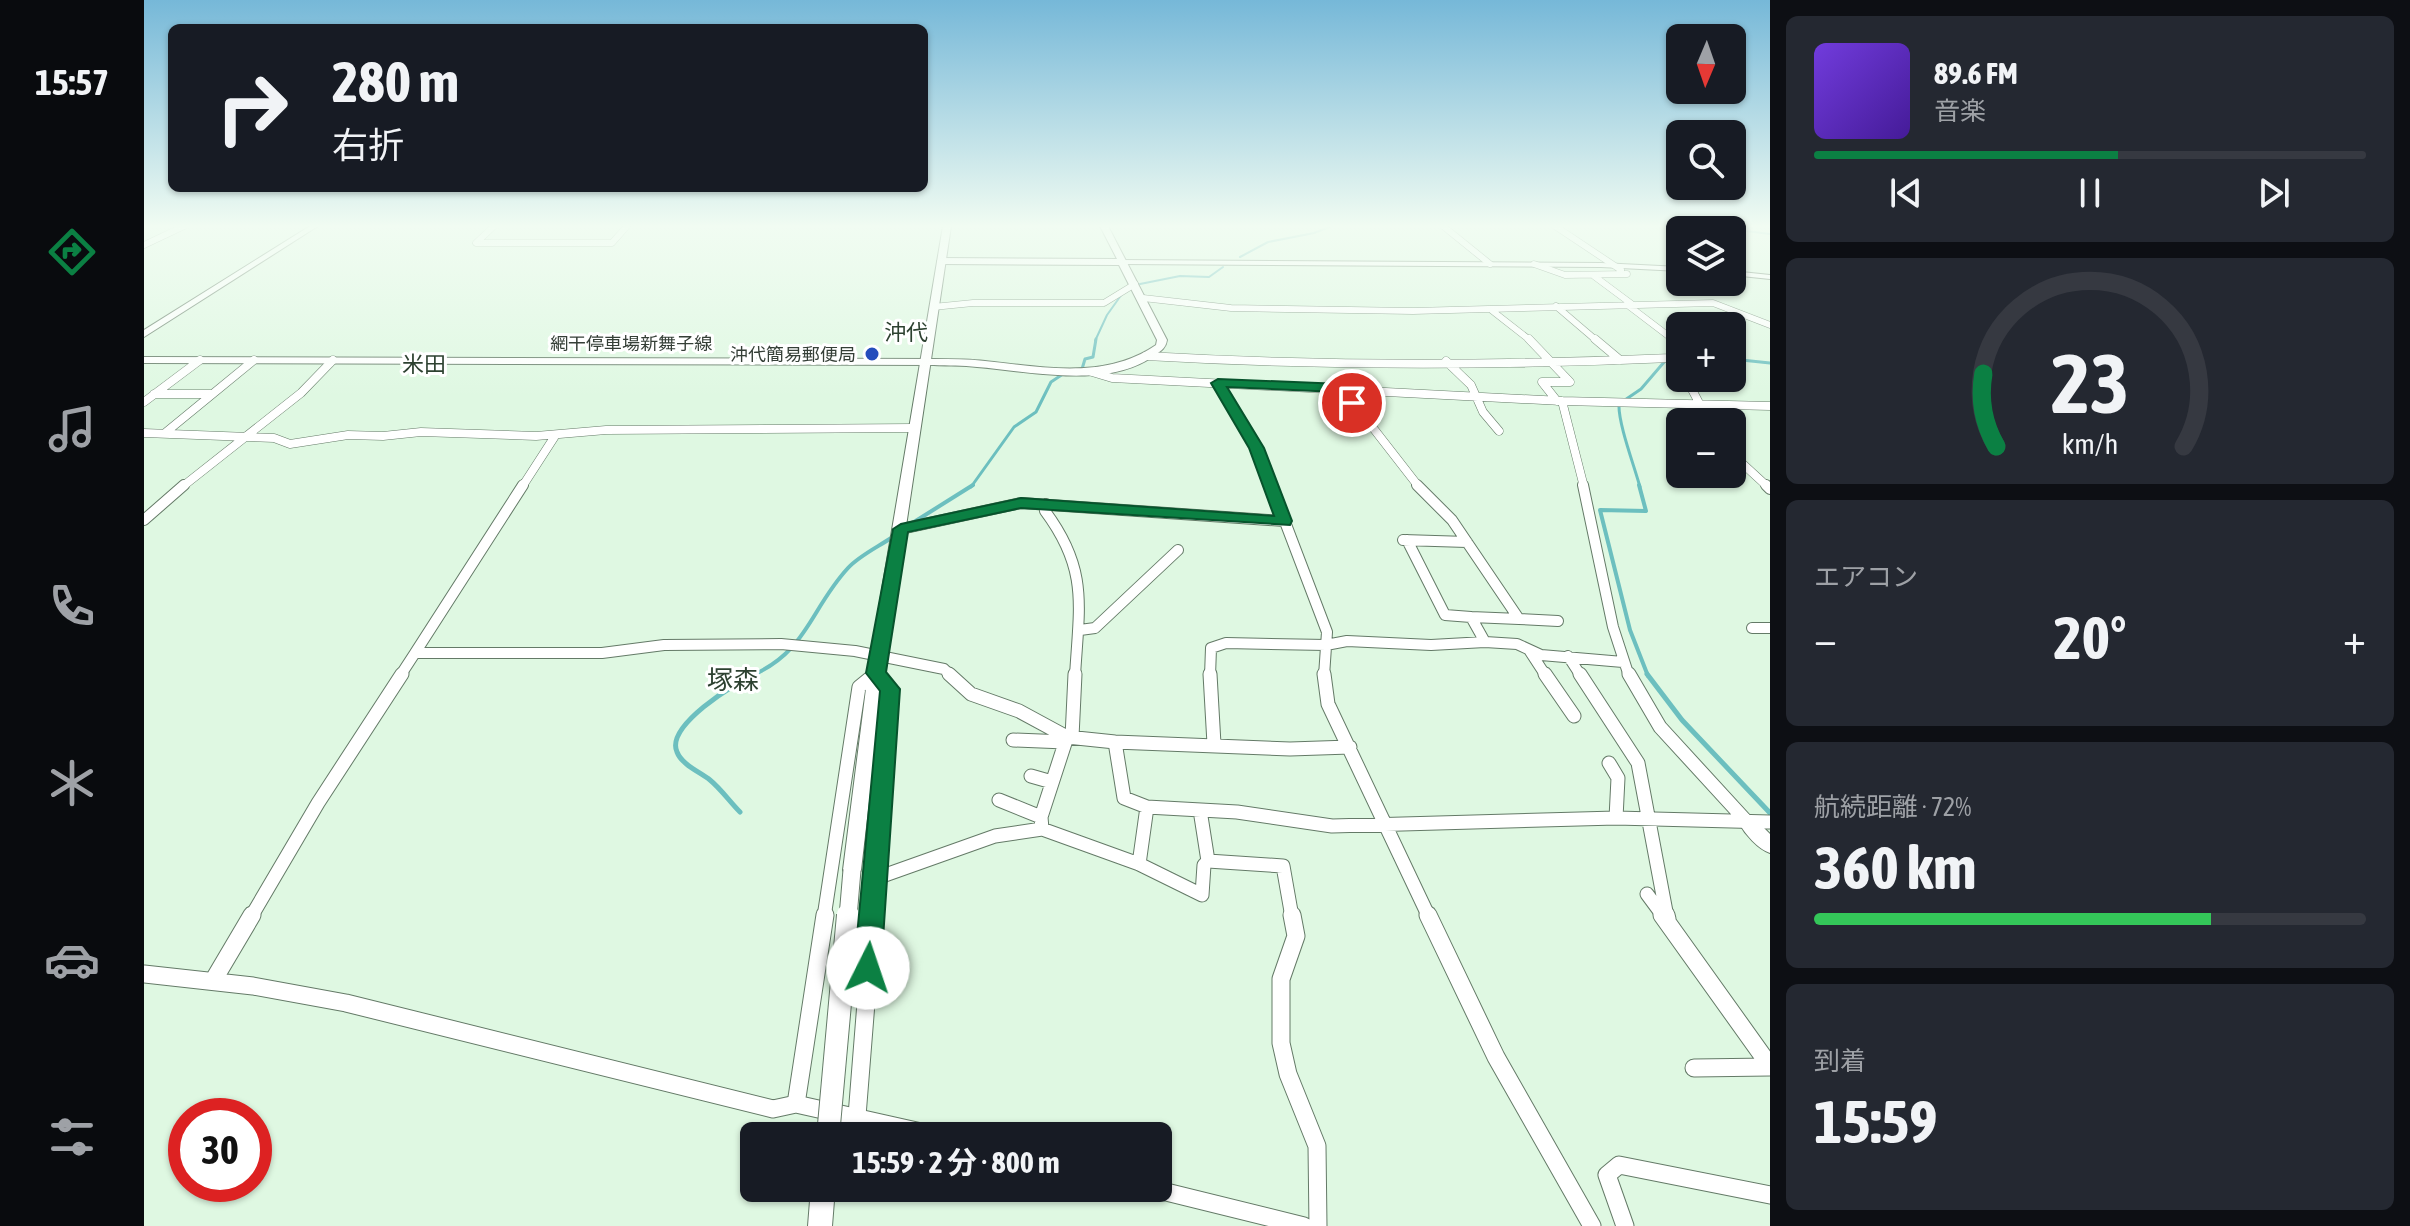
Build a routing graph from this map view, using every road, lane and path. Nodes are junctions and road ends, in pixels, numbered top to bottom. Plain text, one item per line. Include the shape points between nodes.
1 (224, 283) edge
2 (937, 283) edge
3 (1603, 283) edge
4 (1135, 284) joint
5 (1143, 298) junction
6 (1556, 306) junction
7 (1631, 306) junction
8 (933, 307) junction
9 (1490, 309) junction
10 (1770, 325) edge
11 (144, 334) edge
12 (1666, 334) edge
13 (1146, 356) junction
14 (144, 360) edge
15 (200, 360) junction
16 (254, 360) junction
17 (333, 360) junction
18 (1620, 360) junction
19 (1666, 360) edge
20 (1446, 361) junction
21 (925, 362) junction
22 (1551, 362) junction
23 (1092, 372) junction
24 (1218, 383) junction
25 (1342, 388) junction
26 (1692, 392) edge
27 (154, 394) junction
28 (212, 394) junction
29 (1477, 397) junction
30 (1560, 401) junction
31 (144, 402) edge
32 (1698, 404) junction
33 (1770, 406) edge
34 (1700, 408) edge
35 (914, 428) junction
36 (1499, 431) dead end
37 (144, 433) edge
38 (165, 433) junction
39 (244, 436) junction
40 (555, 436) junction
41 (1746, 467) edge
42 (1770, 489) edge
43 (1046, 504) junction
44 (144, 520) edge
45 (1284, 521) junction
46 (901, 529) junction
47 (1467, 542) junction
48 (1178, 550) dead end
49 (1471, 617) junction
50 (1519, 619) junction
51 (1558, 621) dead end
52 (1752, 628) dead end
53 (1770, 628) edge
54 (1080, 630) junction
55 (1485, 642) junction
56 (1326, 645) junction
57 (1529, 650) junction
58 (415, 653) junction
59 (881, 654) junction
60 (1568, 656) junction
61 (1623, 662) junction
62 (876, 673) junction
63 (1543, 689) dead end
64 (1557, 690) junction
65 (1574, 716) dead end
66 (1068, 739) junction
67 (1013, 740) dead end
68 (1115, 742) junction
69 (1214, 744) junction
70 (1350, 747) junction
71 (1609, 763) dead end
72 (1031, 776) dead end
73 (1052, 782) junction
74 (999, 800) dead end
75 (1147, 807) junction
76 (1200, 810) junction
77 (1616, 818) junction
78 (1647, 820) junction
79 (1770, 822) edge
80 (1041, 823) junction
81 (1748, 823) junction
82 (1385, 824) junction
83 (1770, 846) edge
84 (1208, 861) junction
85 (1139, 864) junction
86 (874, 879) junction
87 (1647, 894) dead end
88 (1667, 919) junction
89 (144, 974) edge
90 (213, 981) junction
91 (1770, 1067) edge
92 (1694, 1068) dead end
93 (796, 1104) junction
94 (857, 1116) junction
95 (829, 1122) edge
96 (882, 1122) edge
97 (1172, 1193) edge
98 (1770, 1195) edge
99 (822, 1202) edge
100 (820, 1226) edge
101 (1304, 1226) edge
102 (1318, 1226) edge
103 (1592, 1226) edge
104 (1625, 1226) edge

1 - 11 street
2 - 8 street
3 - 7 street
4 - 5 main road
4 - 8 street via 1104,303
5 - 9 street via 1231,308
5 - 13 main road via 1162,340
6 - 7 street
6 - 9 street
6 - 18 street
7 - 10 street via 1713,303
7 - 12 street
8 - 21 street
9 - 22 street
13 - 20 street via 1267,363
13 - 23 main road, 網干停車場新舞子線
14 - 15 main road, 網干停車場新舞子線
15 - 16 main road, 網干停車場新舞子線
15 - 27 street
16 - 17 main road, 網干停車場新舞子線
16 - 28 street
17 - 21 main road, 網干停車場新舞子線
17 - 39 street via 294,402
18 - 19 street
18 - 22 street
20 - 22 street
20 - 29 street
21 - 23 main road, 網干停車場新舞子線
21 - 35 street
22 - 30 street via 1570,383 1542,382
23 - 24 street via 1112,378
24 - 25 street
24 - 45 street via 1257,448
25 - 29 street
25 - 47 street
26 - 32 street
27 - 28 street
27 - 31 street
28 - 38 street
29 - 30 street
29 - 36 street
30 - 32 street
30 - 61 street
32 - 33 street
32 - 34 street
35 - 40 street via 606,430
35 - 46 street
37 - 38 street
38 - 39 street
39 - 40 street via 290,444 421,432
39 - 44 street
40 - 58 street
41 - 42 street
43 - 45 street
43 - 46 street via 1021,503
43 - 54 street via 1075,563
45 - 56 street via 1327,632
46 - 59 street
47 - 49 street via 1404,540 1445,615
47 - 50 street
48 - 54 street via 1095,628
49 - 50 street
49 - 55 street
50 - 51 street
52 - 53 street
54 - 66 street
55 - 56 street
55 - 57 street
56 - 69 street via 1226,643 1211,648
56 - 70 street via 1328,704
57 - 60 street
57 - 64 street
58 - 59 street via 602,653 664,645 781,644
58 - 90 street
59 - 62 street
59 - 66 street via 944,669 971,694 1019,711
60 - 61 street
60 - 78 street via 1638,763
61 - 81 street via 1639,695 1674,743
62 - 86 street via 890,689
62 - 93 street via 859,687
62 - 95 street, bridge
63 - 64 street
64 - 65 street
66 - 67 street
66 - 68 street
66 - 73 street
68 - 69 street
68 - 75 street via 1124,798
69 - 70 street
70 - 82 street
71 - 77 street via 1618,778
72 - 73 street
73 - 80 street
74 - 80 street
75 - 76 street
75 - 85 street
76 - 82 street via 1332,826
76 - 84 street
77 - 78 street
77 - 82 street
78 - 81 street
78 - 88 street
79 - 81 street
80 - 85 street
80 - 86 street
81 - 83 street
82 - 103 street via 1496,1057
84 - 85 street via 1202,895
84 - 102 street via 1283,866 1296,936 1281,979 1281,1043 1317,1146
86 - 94 street
87 - 88 street
88 - 91 street
89 - 90 street
90 - 93 street via 346,1003 773,1109
91 - 92 street
93 - 94 street
94 - 96 street
97 - 101 street
98 - 104 street via 1619,1165 1607,1175
99 - 100 street

